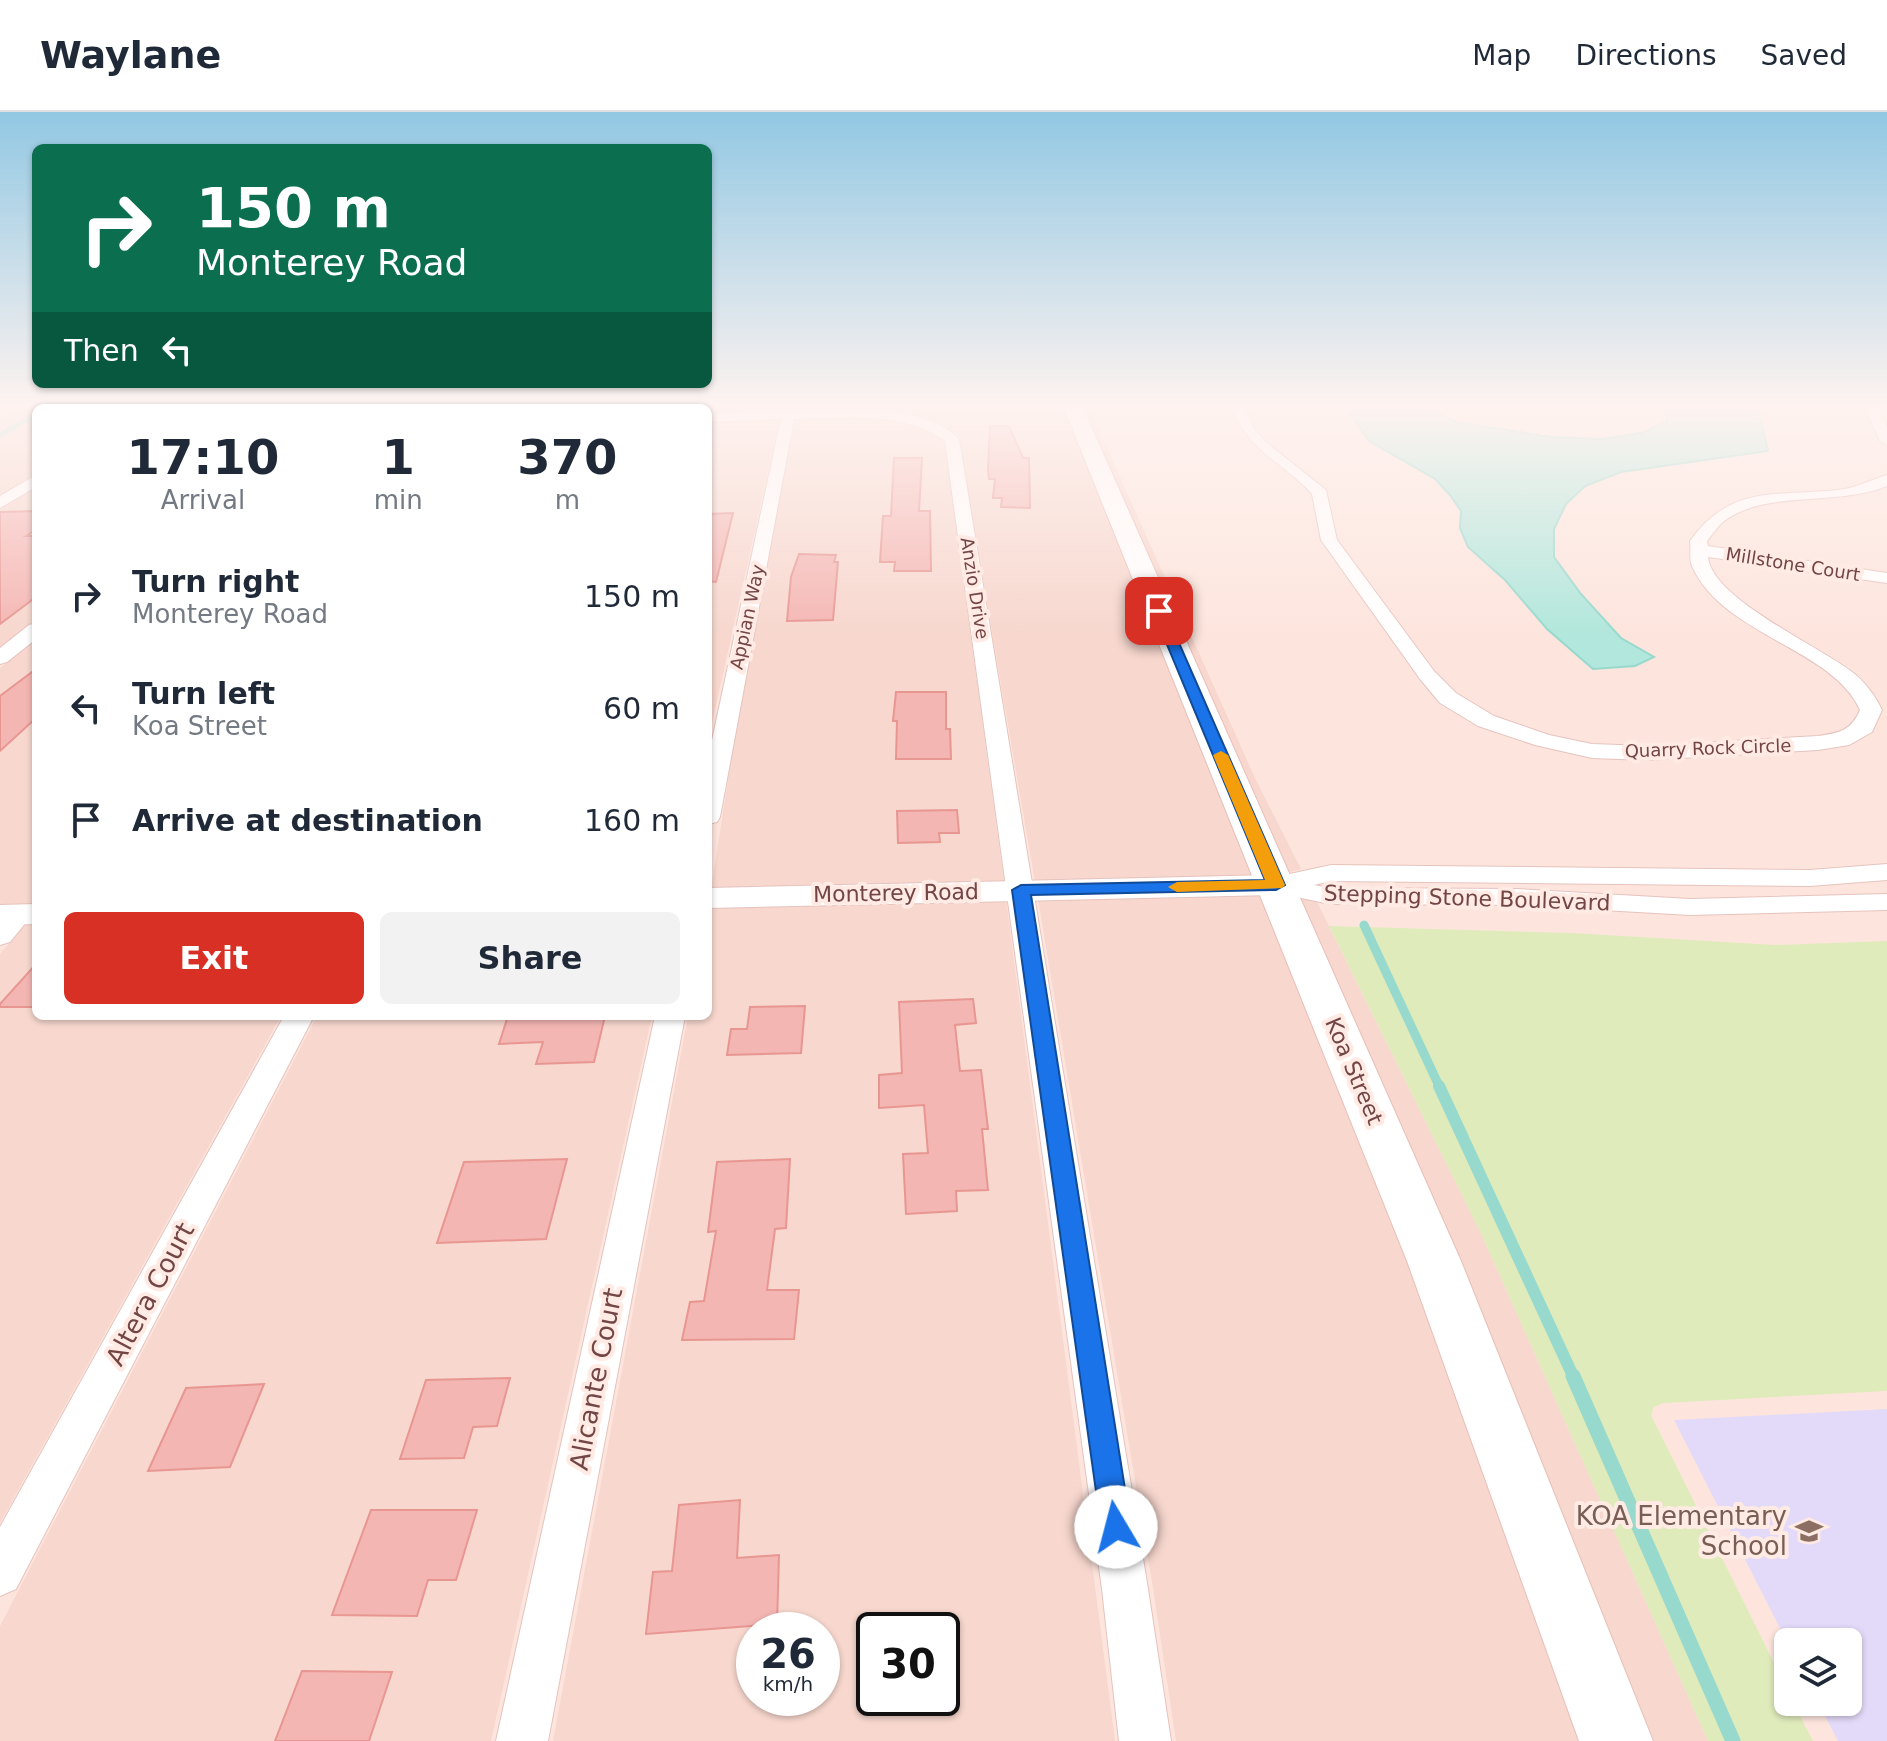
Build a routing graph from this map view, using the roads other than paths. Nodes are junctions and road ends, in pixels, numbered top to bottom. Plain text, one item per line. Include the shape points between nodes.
1 (30, 484) edge
2 (775, 484) edge
3 (959, 484) edge
4 (1105, 484) edge
5 (1312, 484) edge
6 (1877, 484) edge
7 (0, 503) edge
8 (1699, 550) junction
9 (1887, 578) edge
10 (32, 632) edge
11 (0, 658) edge
12 (712, 797) edge
13 (1887, 872) edge
14 (1276, 885) junction
15 (1021, 890) junction
16 (712, 898) edge
17 (1887, 902) edge
18 (297, 1020) edge
19 (669, 1020) edge
20 (0, 1573) edge
21 (522, 1741) edge
22 (1145, 1741) edge
23 (1616, 1741) edge

1 - 7 street
2 - 12 street, Appian Way
3 - 15 street, Anzio Drive
4 - 14 main road, Koa Street
5 - 8 street, Quarry Rock Circle via 1320,493 1329,540 1427,675 1448,698 1486,721 1592,751 1646,753 1818,743 1849,738 1864,727 1871,710 1863,692 1736,607 1700,565
6 - 8 street via 1741,506 1716,519 1702,535
8 - 9 street, Millstone Court
10 - 11 street
13 - 14 street, Stepping Stone Boulevard via 1810,878 1331,873
14 - 15 street, Monterey Road
14 - 17 street, Stepping Stone Boulevard via 1330,896 1516,897 1690,907
14 - 23 main road, Koa Street via 1434,1261
15 - 16 street, Monterey Road
15 - 22 street
18 - 20 street, Altera Court
19 - 21 street, Alicante Court

